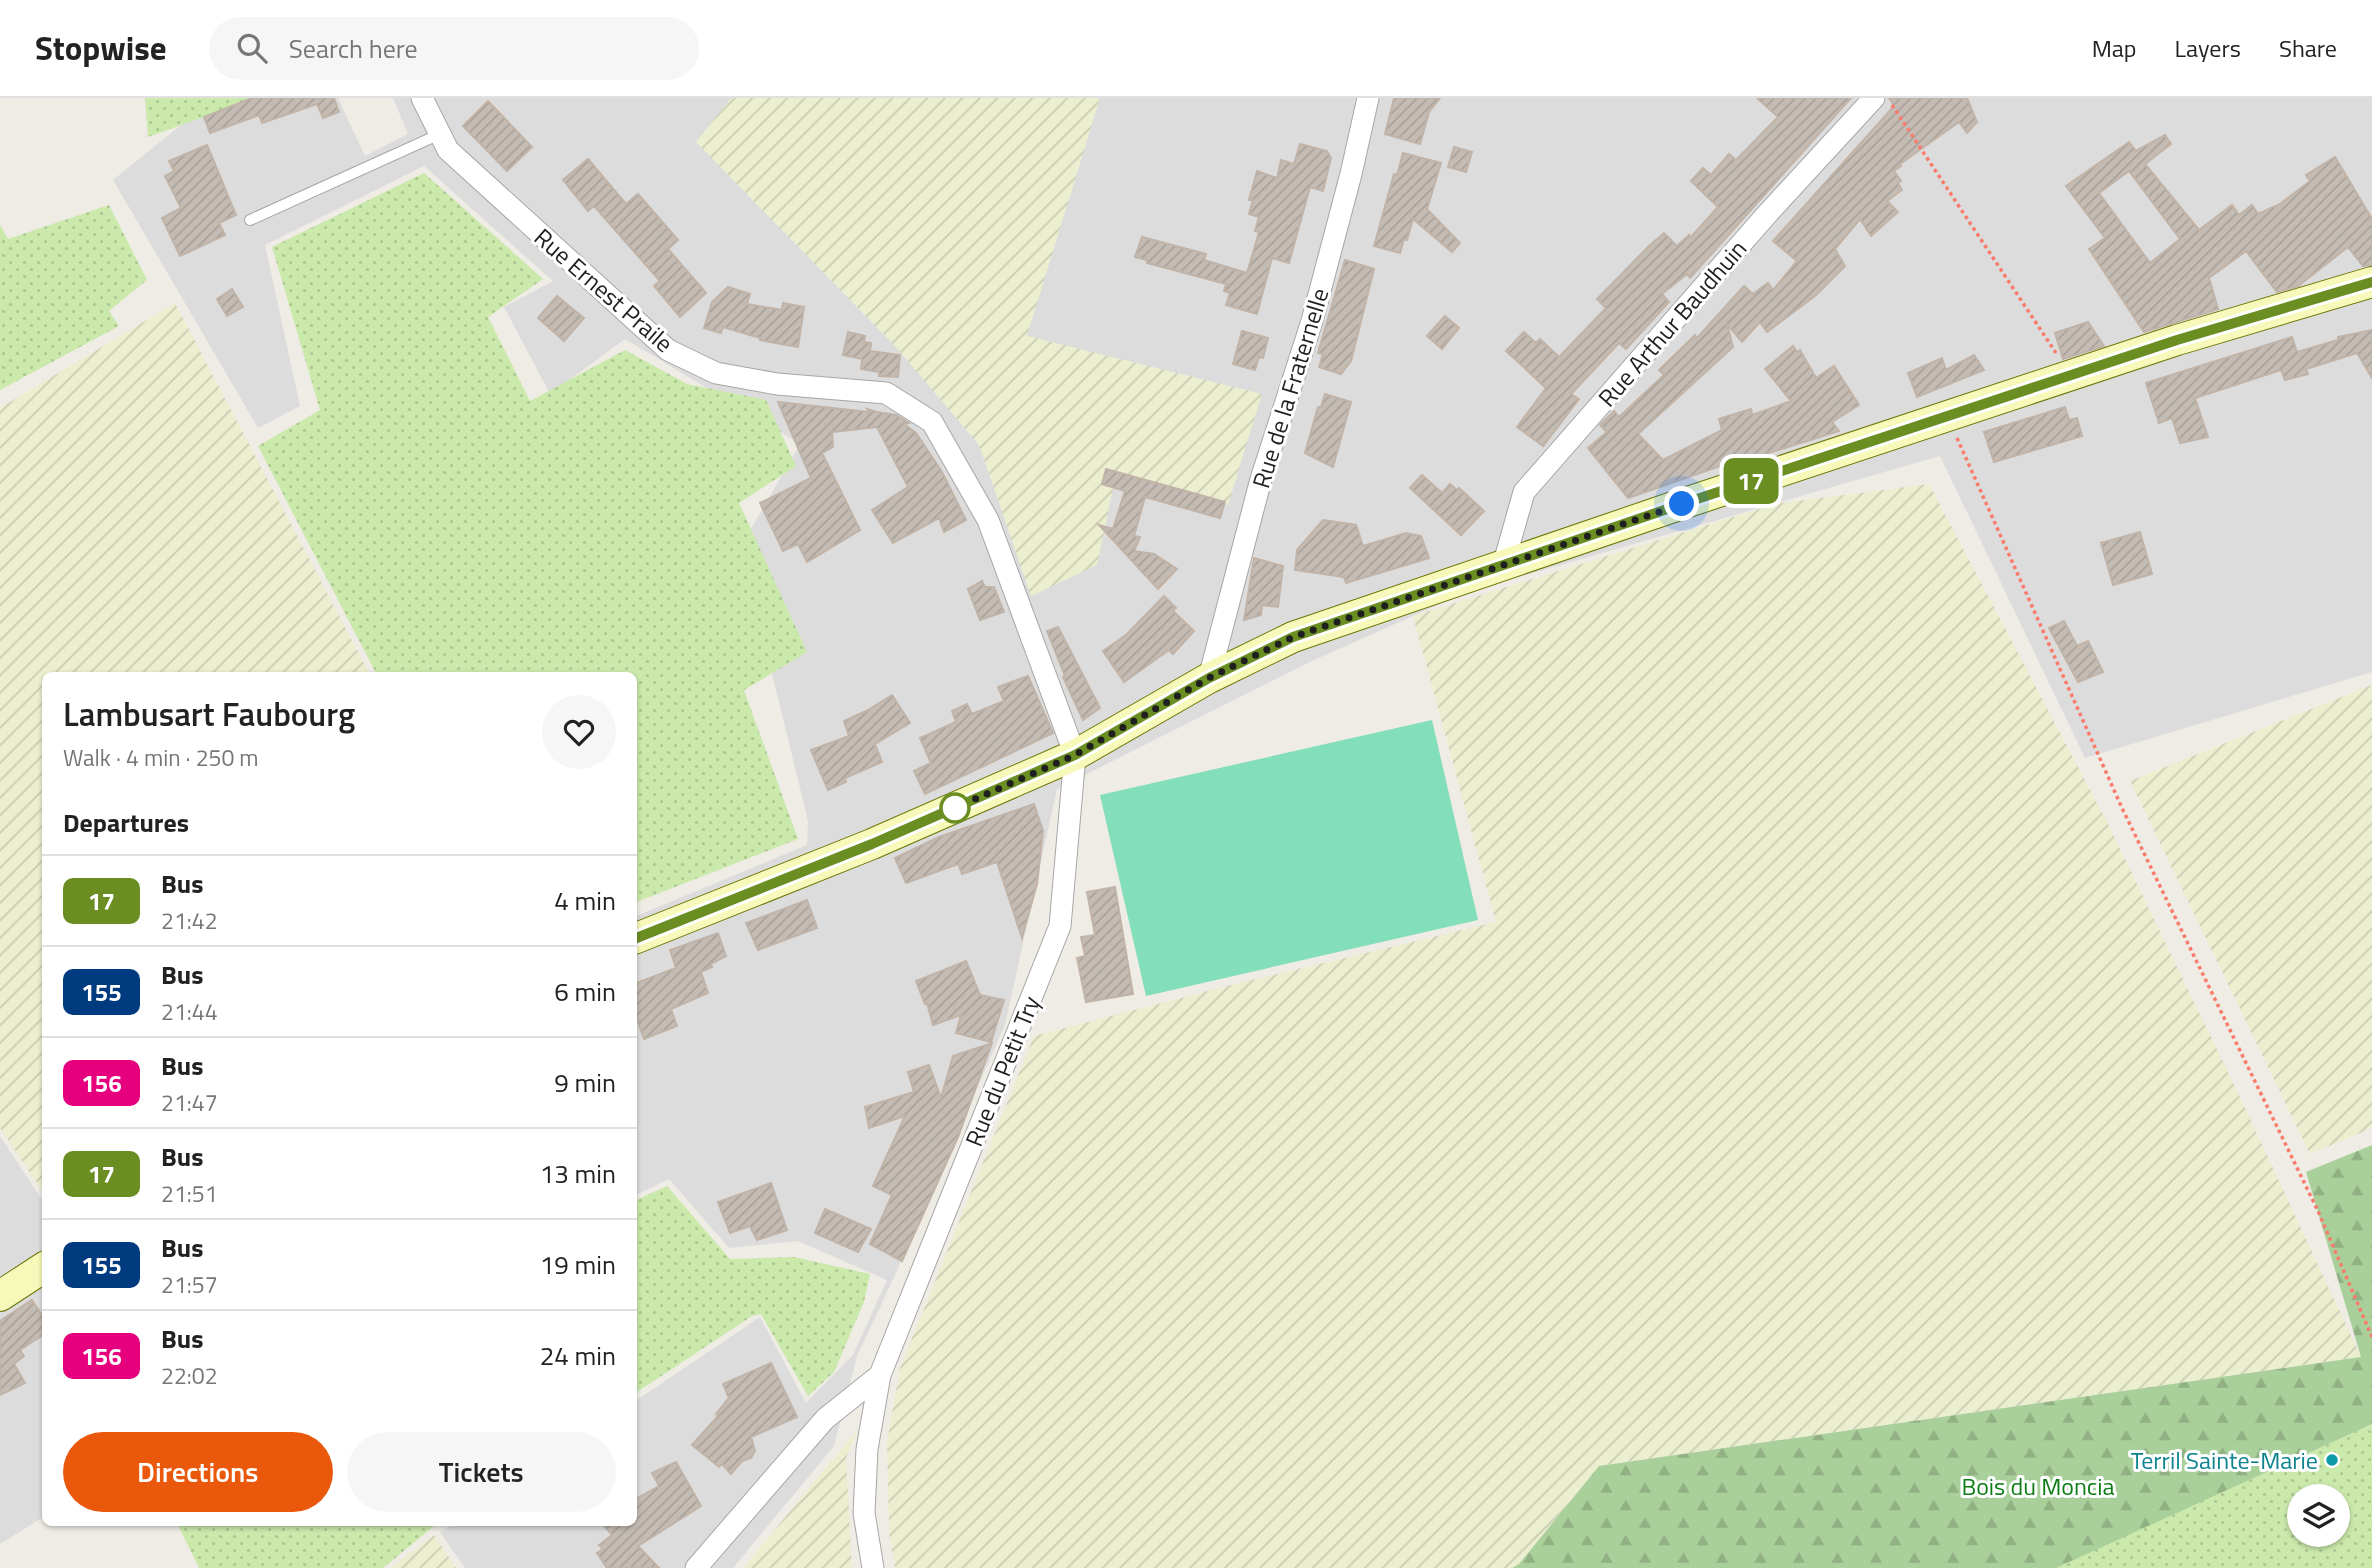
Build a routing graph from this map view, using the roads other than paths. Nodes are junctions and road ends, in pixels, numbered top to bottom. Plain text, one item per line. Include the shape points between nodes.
1 (422, 98) edge
2 (1368, 98) edge
3 (1874, 98) edge
4 (440, 134) junction
5 (250, 220) dead end
6 (2372, 282) edge
7 (1503, 566) junction
8 (1209, 678) junction
9 (1075, 755) junction
10 (637, 938) edge
11 (42, 1269) edge
12 (0, 1296) edge
13 (880, 1375) junction
14 (696, 1568) edge
15 (873, 1568) edge

1 - 4 street, Rue Ernest Praile
2 - 8 street, Rue de la Fraternelle via 1312,321 1261,479
3 - 7 street, Rue Arthur Baudhuin via 1524,492
4 - 5 lane
4 - 9 street, Rue Ernest Praile via 448,150 668,350 716,373 777,384 886,393 932,422 988,520
6 - 7 main road via 2177,340
7 - 8 main road via 1293,637
8 - 9 main road
9 - 10 main road via 872,844
9 - 13 street, Rue du Petit Try via 1060,926
11 - 12 main road
13 - 14 street, Rue du Petit Try via 825,1419
13 - 15 street, Rue du Petit Try via 867,1449 864,1513

